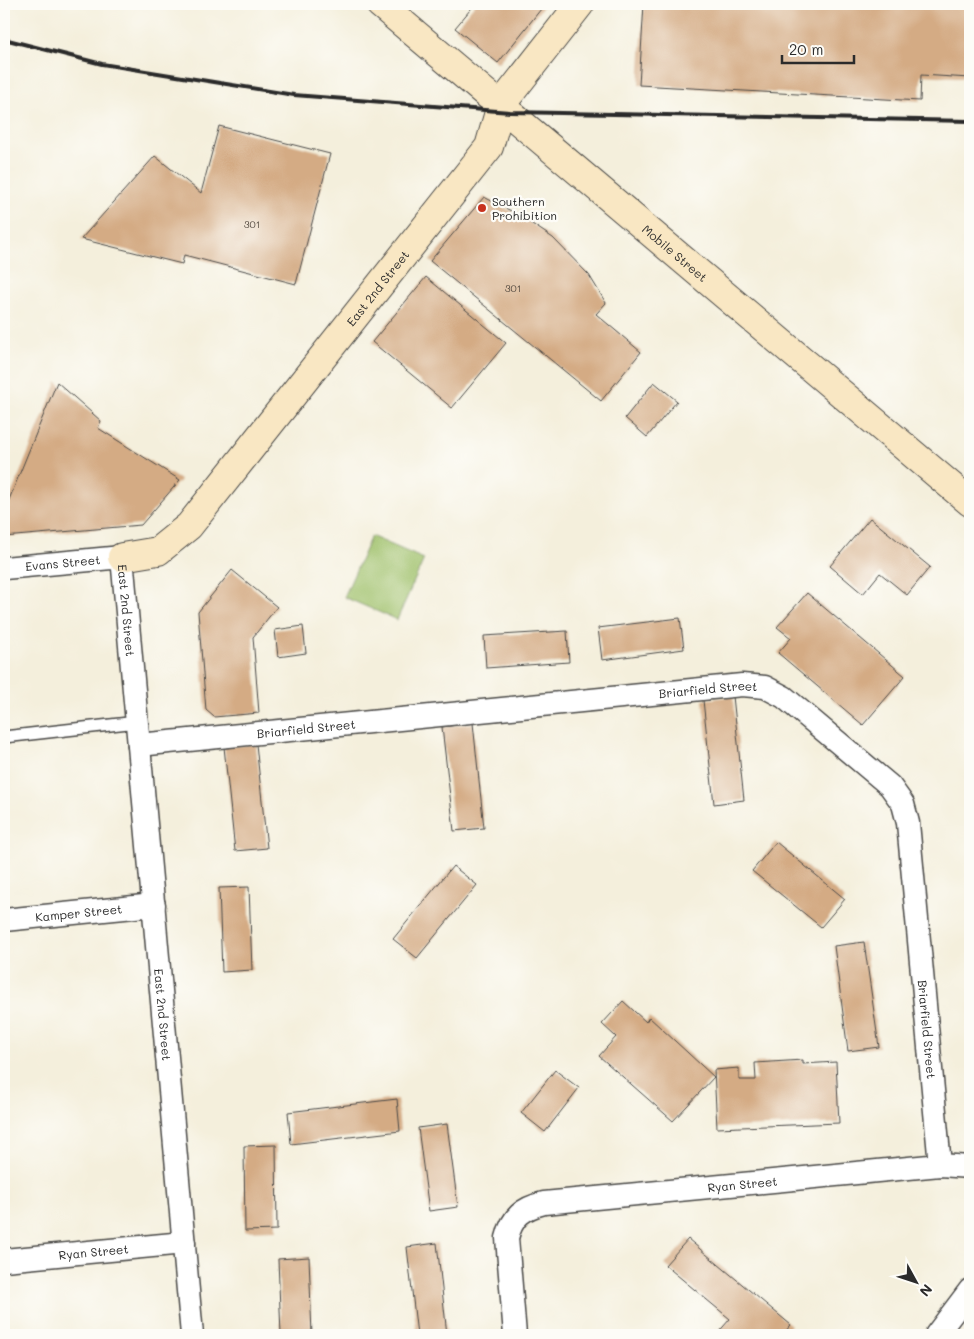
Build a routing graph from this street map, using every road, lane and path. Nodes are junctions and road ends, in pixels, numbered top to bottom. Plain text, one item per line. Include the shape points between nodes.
1 (380, 4) edge
2 (580, 4) edge
3 (501, 105) junction
4 (970, 502) edge
5 (122, 557) junction
6 (4, 568) edge
7 (137, 722) junction
8 (4, 737) edge
9 (139, 745) junction
10 (154, 905) junction
11 (4, 920) edge
12 (940, 1166) junction
13 (970, 1167) edge
14 (184, 1243) junction
15 (4, 1260) edge
16 (970, 1290) edge
17 (192, 1335) edge
18 (515, 1335) edge
19 (936, 1335) edge

1 - 3 street, Mobile Street
2 - 3 street, East 2nd Street
3 - 4 street, Mobile Street
3 - 5 street, East 2nd Street via 489,147 189,526 158,551
5 - 6 street, Evans Street
5 - 7 street, East 2nd Street
7 - 8 lane
7 - 9 street, East 2nd Street
9 - 10 street, East 2nd Street
9 - 12 street, Briarfield Street via 732,686 765,687 784,697 890,786 903,804 908,823
10 - 11 street, Kamper Street
10 - 14 street, East 2nd Street
12 - 13 street, Ryan Street
12 - 18 street, Ryan Street via 529,1207 517,1215 507,1238
14 - 15 street, Ryan Street
14 - 17 street, East 2nd Street
16 - 19 street

